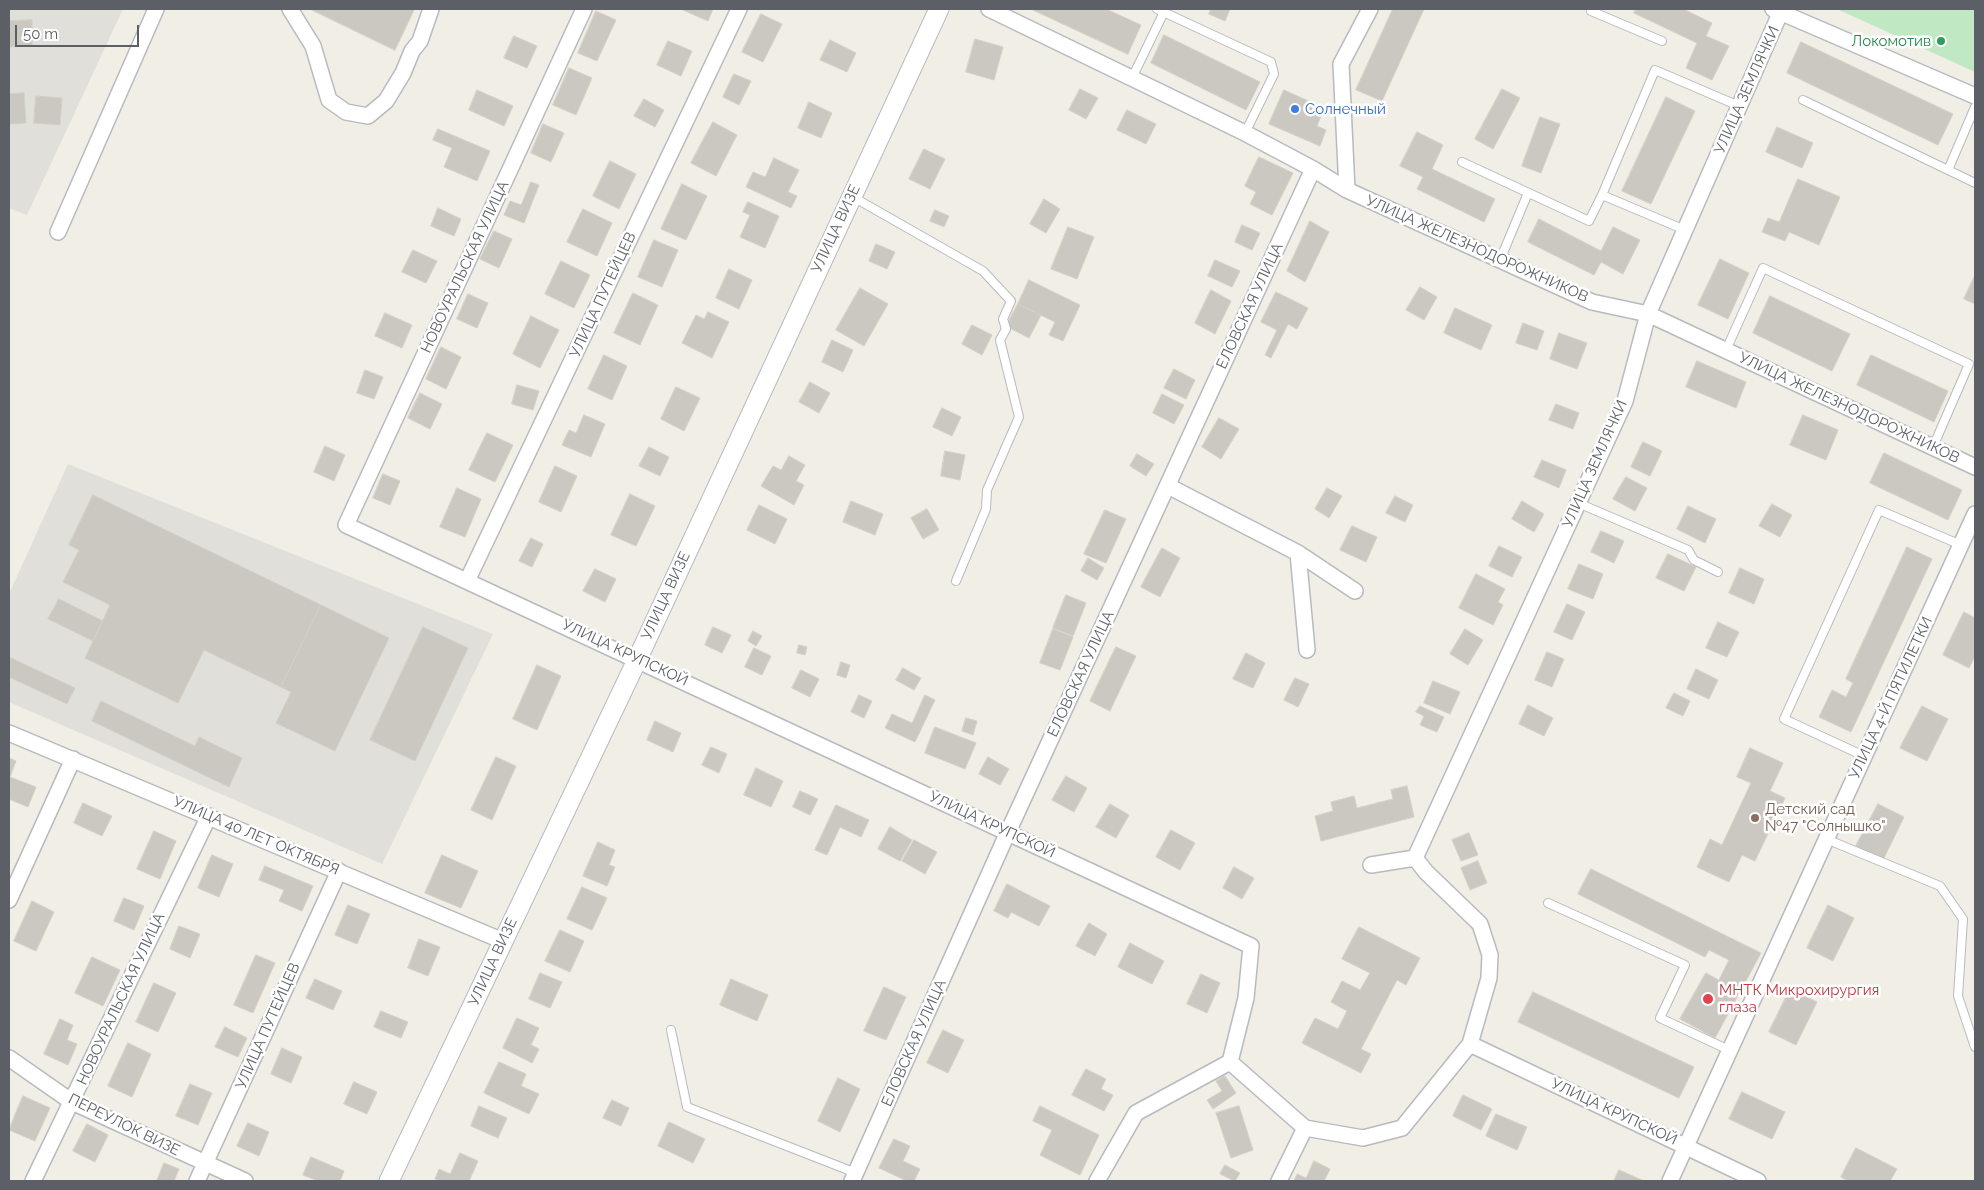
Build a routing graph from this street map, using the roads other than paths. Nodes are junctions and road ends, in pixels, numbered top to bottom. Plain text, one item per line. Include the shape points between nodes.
1 (156, 9) edge
2 (290, 9) edge
3 (431, 9) edge
4 (584, 9) edge
5 (739, 9) edge
6 (939, 9) edge
7 (989, 9) edge
8 (1370, 9) edge
9 (1161, 10) edge
10 (1589, 10) edge
11 (1779, 10) edge
12 (1662, 42) dead end
13 (1132, 78) junction
14 (1975, 96) edge
15 (1803, 100) dead end
16 (1739, 106) junction
17 (1975, 107) edge
18 (1246, 133) junction
19 (1462, 162) dead end
20 (1313, 169) junction
21 (1948, 170) junction
22 (1975, 183) edge
23 (1347, 190) junction
24 (1528, 193) junction
25 (1602, 194) junction
26 (852, 196) junction
27 (1685, 230) junction
28 (58, 232) dead end
29 (1500, 260) junction
30 (1648, 314) junction
31 (1726, 350) junction
32 (1933, 448) junction
33 (1975, 467) edge
34 (1168, 486) junction
35 (1578, 503) junction
36 (1975, 514) edge
37 (346, 525) joint
38 (1961, 545) junction
39 (1298, 553) junction
40 (1718, 572) dead end
41 (467, 581) junction
42 (956, 581) dead end
43 (1355, 591) dead end
44 (1306, 650) dead end
45 (638, 658) junction
46 (9, 733) edge
47 (1864, 756) junction
48 (73, 759) junction
49 (208, 816) junction
50 (1008, 832) junction
51 (1826, 839) junction
52 (1415, 858) junction
53 (1371, 865) dead end
54 (339, 870) junction
55 (9, 900) edge
56 (1548, 903) dead end
57 (503, 941) junction
58 (671, 1030) dead end
59 (1470, 1044) junction
60 (1975, 1047) edge
61 (1729, 1050) junction
62 (9, 1058) edge
63 (1230, 1062) junction
64 (72, 1102) junction
65 (1305, 1128) junction
66 (1687, 1147) junction
67 (205, 1164) junction
68 (854, 1177) edge
69 (33, 1181) edge
70 (197, 1181) edge
71 (245, 1181) edge
72 (389, 1181) edge
73 (1097, 1181) edge
74 (1279, 1181) edge
75 (1670, 1181) edge
76 (1758, 1181) edge

1 - 28 street
2 - 3 street via 314,46 330,100 346,112 368,116 386,101 403,73 412,50 420,41
4 - 37 street, НОВОУРАЛЬСКАЯ УЛИЦА
5 - 41 street, УЛИЦА ПУТЕЙЦЕВ
6 - 26 street, УЛИЦА ВИЗЕ
7 - 13 street, УЛИЦА ЖЕЛЕЗНОДОРОЖНИКОВ
8 - 23 street via 1341,64
9 - 13 lane
9 - 18 lane via 1271,62 1274,74
10 - 12 lane
11 - 14 street
11 - 16 street, УЛИЦА ЗЕМЛЯЧКИ
13 - 18 street, УЛИЦА ЖЕЛЕЗНОДОРОЖНИКОВ
15 - 21 lane
16 - 25 lane via 1655,70
16 - 27 street, УЛИЦА ЗЕМЛЯЧКИ
17 - 21 lane
18 - 20 street, УЛИЦА ЖЕЛЕЗНОДОРОЖНИКОВ
19 - 24 lane
20 - 23 street, УЛИЦА ЖЕЛЕЗНОДОРОЖНИКОВ
20 - 34 street, ЕЛОВСКАЯ УЛИЦА
21 - 22 lane
23 - 29 street, УЛИЦА ЖЕЛЕЗНОДОРОЖНИКОВ
24 - 25 lane via 1589,222
24 - 29 lane
25 - 27 lane
26 - 42 lane via 983,272 1011,301 1003,319 1006,329 1000,340 1019,417 987,490 986,509
26 - 45 street, УЛИЦА ВИЗЕ
27 - 30 street, УЛИЦА ЗЕМЛЯЧКИ
29 - 30 street, УЛИЦА ЖЕЛЕЗНОДОРОЖНИКОВ via 1592,302
30 - 31 street, УЛИЦА ЖЕЛЕЗНОДОРОЖНИКОВ
30 - 35 street, УЛИЦА ЗЕМЛЯЧКИ via 1625,402
31 - 32 street, УЛИЦА ЖЕЛЕЗНОДОРОЖНИКОВ
31 - 32 lane via 1764,268 1969,364
32 - 33 street, УЛИЦА ЖЕЛЕЗНОДОРОЖНИКОВ
34 - 39 street
34 - 50 street, ЕЛОВСКАЯ УЛИЦА
35 - 40 lane via 1688,550 1694,560
35 - 52 street, УЛИЦА ЗЕМЛЯЧКИ
36 - 38 street, УЛИЦА 4-Й ПЯТИЛЕТКИ
37 - 41 street, УЛИЦА КРУПСКОЙ
38 - 47 street, УЛИЦА 4-Й ПЯТИЛЕТКИ
38 - 47 lane via 1879,510 1784,719
39 - 43 street
39 - 44 street
41 - 45 street, УЛИЦА КРУПСКОЙ
45 - 50 street, УЛИЦА КРУПСКОЙ
45 - 57 street, УЛИЦА ВИЗЕ
46 - 48 street, УЛИЦА 40 ЛЕТ ОКТЯБРЯ
47 - 51 street, УЛИЦА 4-Й ПЯТИЛЕТКИ
48 - 49 street, УЛИЦА 40 ЛЕТ ОКТЯБРЯ
48 - 55 street
49 - 54 street, УЛИЦА 40 ЛЕТ ОКТЯБРЯ
49 - 64 street, НОВОУРАЛЬСКАЯ УЛИЦА
50 - 63 street, УЛИЦА КРУПСКОЙ via 1251,946 1246,998
50 - 68 street, ЕЛОВСКАЯ УЛИЦА
51 - 60 lane via 1940,886 1946,894 1963,918 1958,996
51 - 61 street, УЛИЦА 4-Й ПЯТИЛЕТКИ
52 - 53 street
52 - 59 street via 1480,924 1490,955 1489,978
54 - 57 street, УЛИЦА 40 ЛЕТ ОКТЯБРЯ
54 - 67 street, УЛИЦА ПУТЕЙЦЕВ
56 - 61 lane via 1685,965 1660,1018
57 - 72 street, УЛИЦА ВИЗЕ
58 - 68 lane via 687,1107
59 - 65 street via 1402,1128 1363,1138
59 - 66 street, УЛИЦА КРУПСКОЙ
61 - 66 street, УЛИЦА 4-Й ПЯТИЛЕТКИ
62 - 64 street, ПЕРЕУЛОК ВИЗЕ
63 - 65 street
63 - 73 street via 1136,1113
64 - 67 street, ПЕРЕУЛОК ВИЗЕ
64 - 69 street, НОВОУРАЛЬСКАЯ УЛИЦА
65 - 74 street
66 - 75 street, УЛИЦА 4-Й ПЯТИЛЕТКИ
66 - 76 street, УЛИЦА КРУПСКОЙ
67 - 70 street, УЛИЦА ПУТЕЙЦЕВ
67 - 71 street, ПЕРЕУЛОК ВИЗЕ

